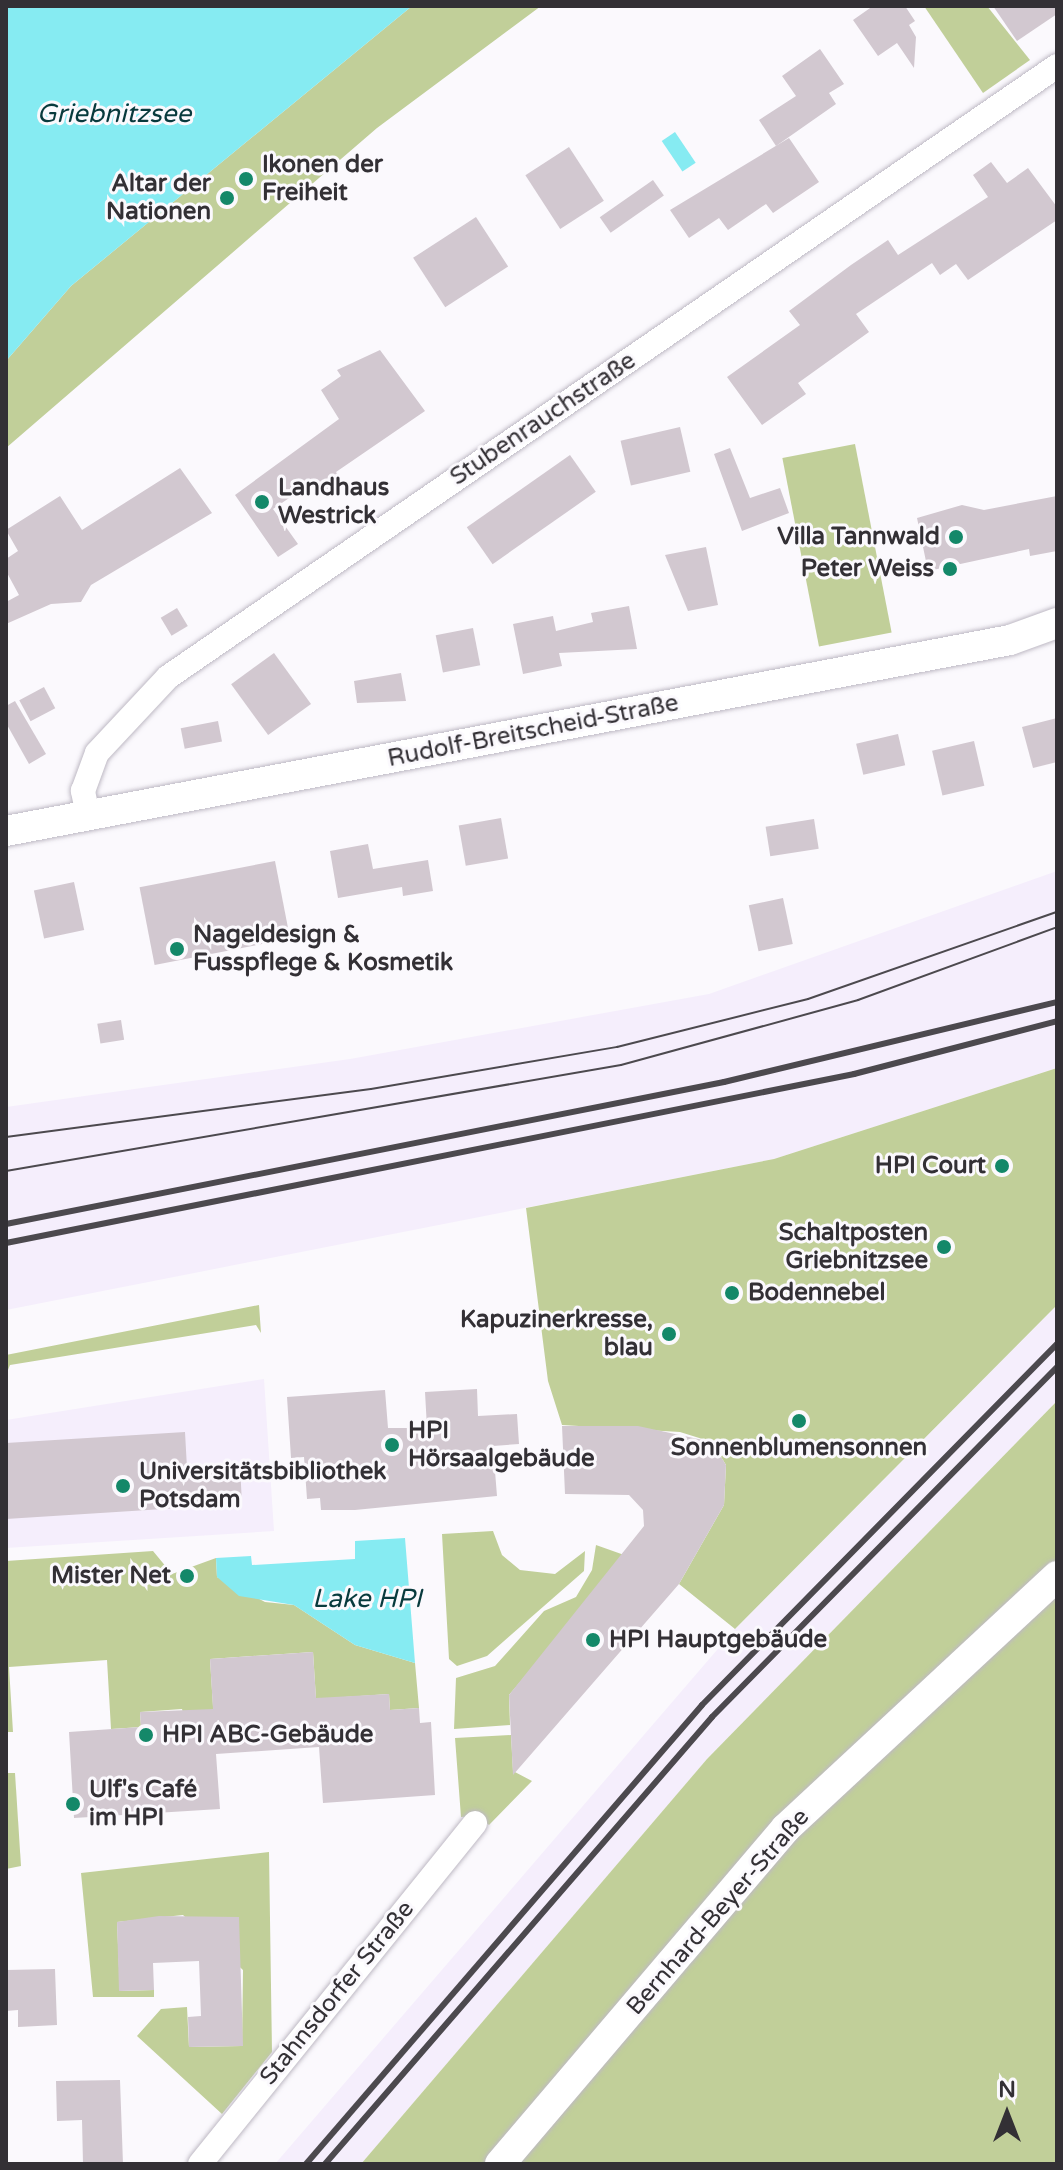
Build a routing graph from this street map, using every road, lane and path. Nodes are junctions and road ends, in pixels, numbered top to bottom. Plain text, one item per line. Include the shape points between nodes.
1 (1057, 66) edge
2 (1057, 623) edge
3 (88, 815) junction
4 (6, 831) edge
5 (1057, 1576) edge
6 (475, 1823) dead end
7 (200, 2164) edge
8 (500, 2164) edge

1 - 3 street, Stubenrauchstraße via 168,677 97,753 83,791
2 - 3 street, Rudolf-Breitscheid-Straße via 1010,640
3 - 4 street, Rudolf-Breitscheid-Straße
5 - 8 street, Bernhard-Beyer-Straße via 786,1828
6 - 7 street, Stahnsdorfer Straße

